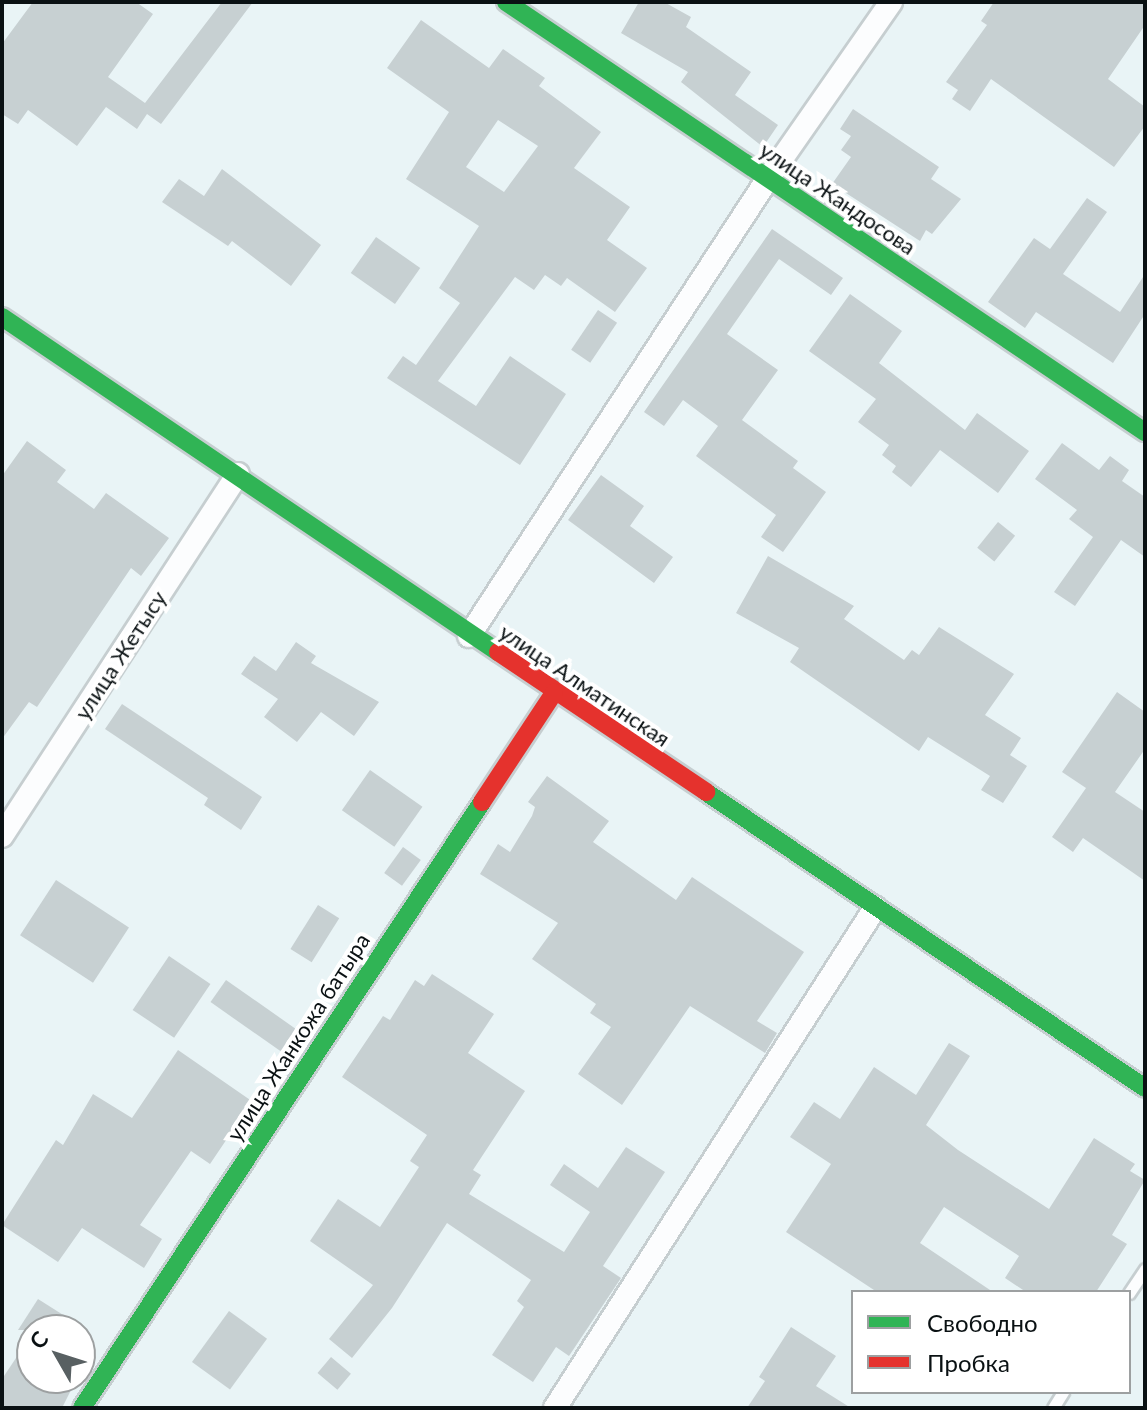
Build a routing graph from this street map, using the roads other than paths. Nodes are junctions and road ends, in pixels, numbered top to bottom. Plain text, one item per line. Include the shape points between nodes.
1 (506, 2) edge
2 (891, 2) edge
3 (767, 180) junction
4 (2, 317) edge
5 (1145, 432) edge
6 (238, 474) junction
7 (469, 636) junction
8 (554, 693) junction
9 (2, 836) edge
10 (875, 908) junction
11 (1145, 1088) edge
12 (1145, 1269) edge
13 (1131, 1290) edge
14 (82, 1408) edge
15 (555, 1408) edge

1 - 3 street, улица Жандосова
2 - 3 street
3 - 5 street, улица Жандосова
3 - 7 street
4 - 6 street, улица Алматинская
6 - 7 street, улица Алматинская
6 - 9 street, улица Жетысу
7 - 8 street, улица Алматинская
8 - 10 street, улица Алматинская
8 - 14 street, улица Жанкожа батыра
10 - 11 street, улица Алматинская
10 - 15 street
12 - 13 lane

